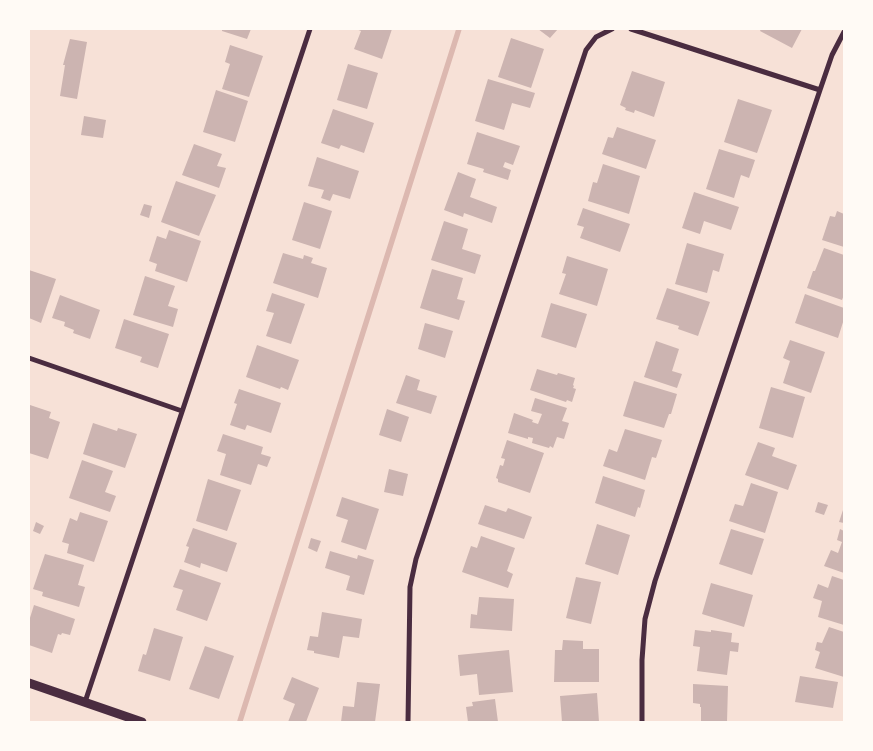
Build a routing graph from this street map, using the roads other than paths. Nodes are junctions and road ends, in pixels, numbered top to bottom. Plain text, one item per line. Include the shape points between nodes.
1 (310, 29) edge
2 (612, 29) edge
3 (631, 29) edge
4 (844, 32) edge
5 (820, 90) junction
6 (29, 358) edge
7 (182, 412) junction
8 (29, 683) edge
9 (85, 702) junction
10 (142, 722) edge
11 (408, 722) edge
12 (642, 722) edge

1 - 7 street
2 - 11 street via 596,37 586,50 416,559 410,596
3 - 5 street
4 - 5 street
5 - 12 street via 655,581 645,619
6 - 7 street
7 - 9 street
8 - 9 street
9 - 10 street

